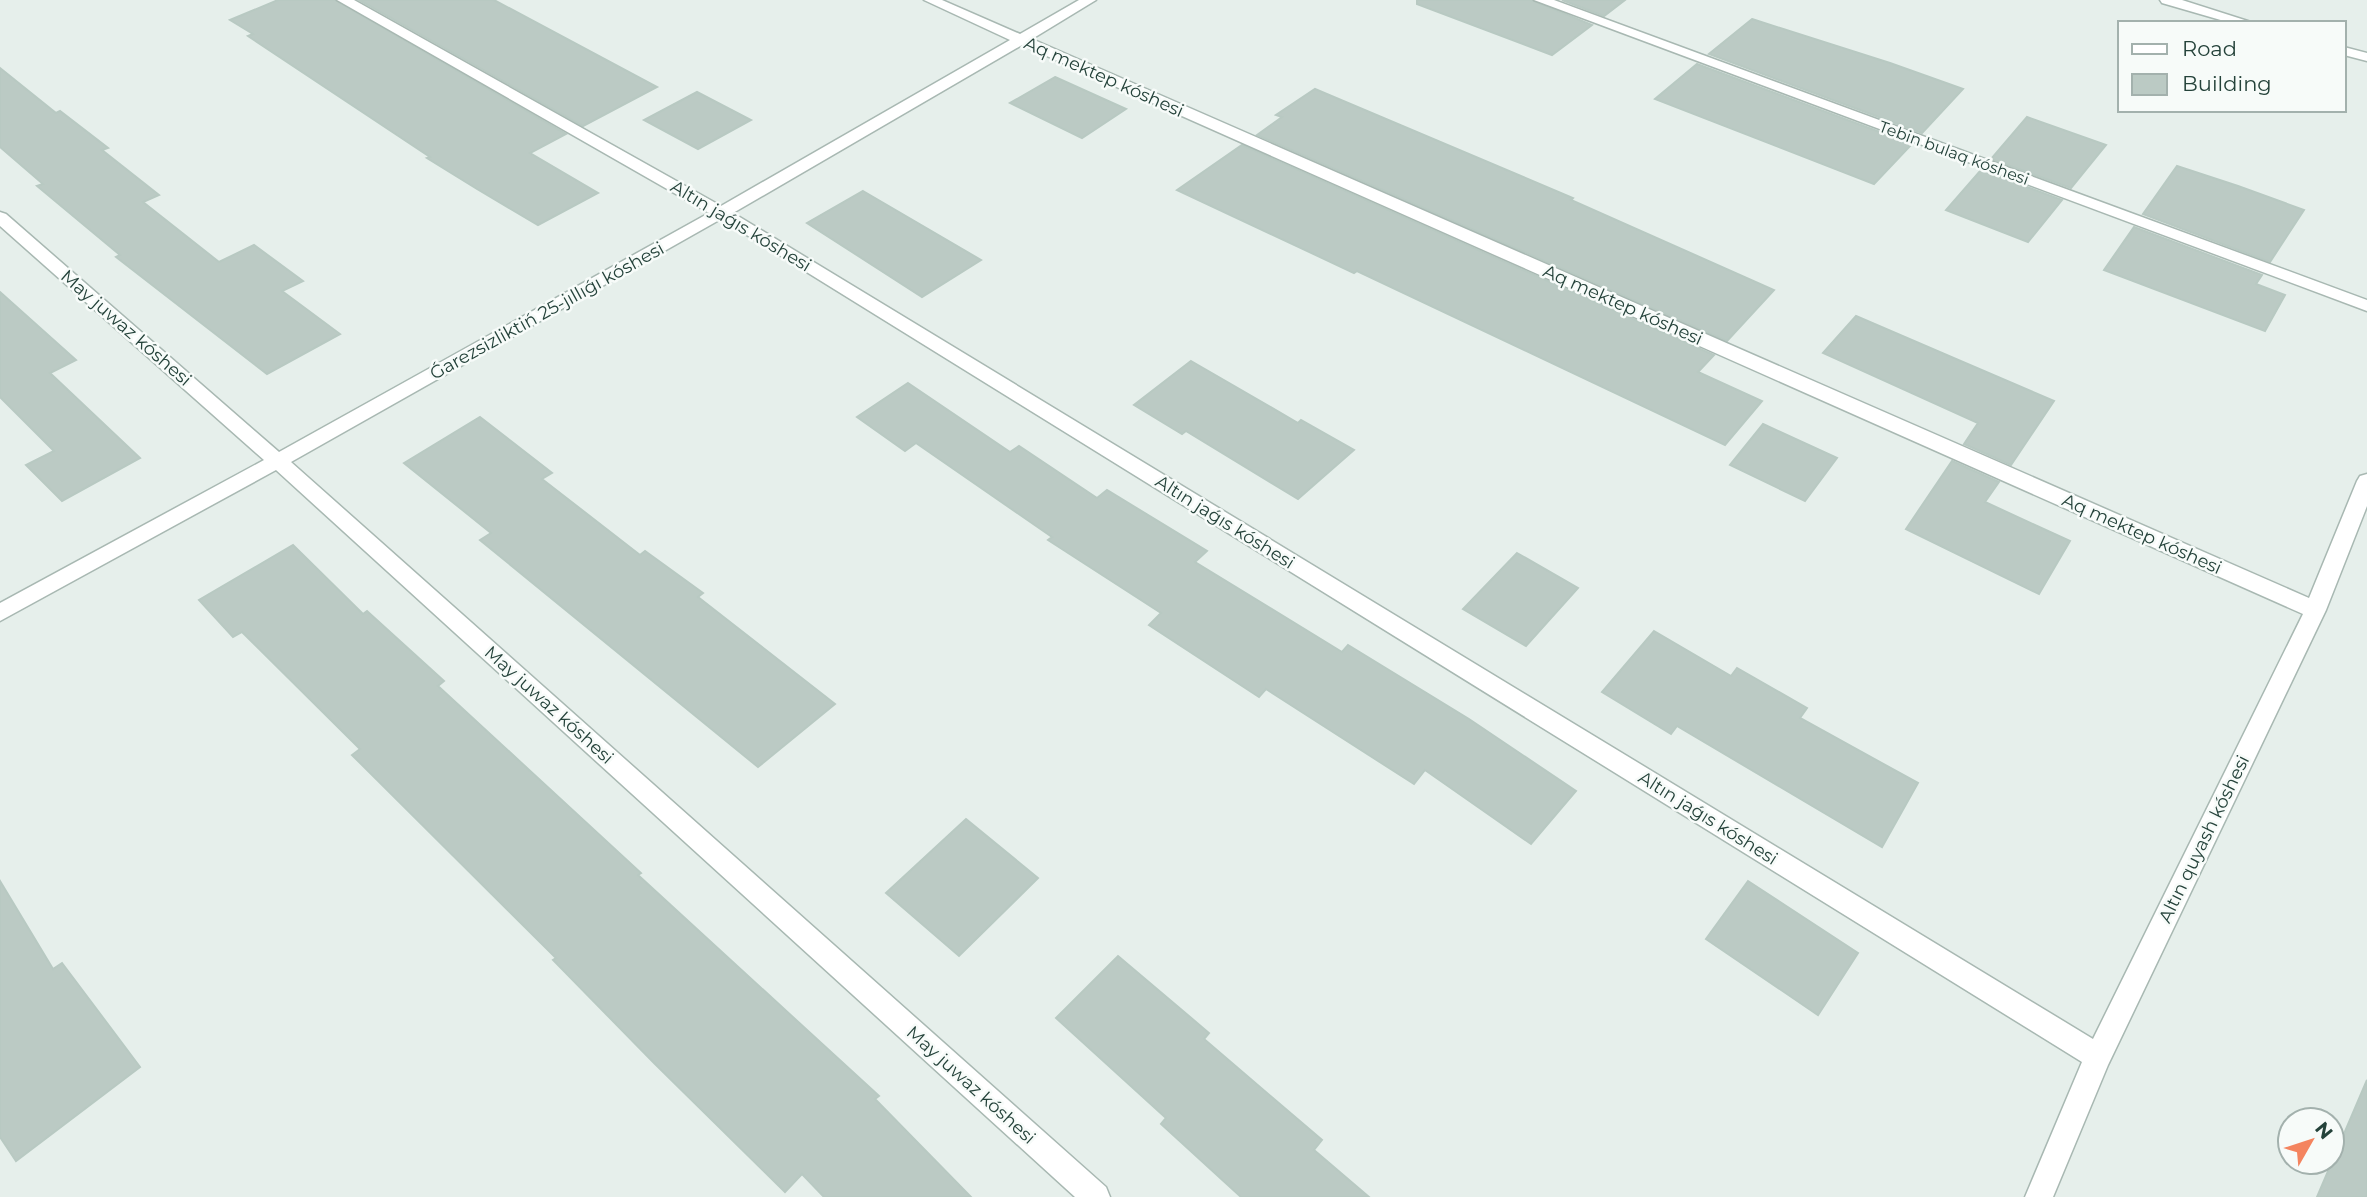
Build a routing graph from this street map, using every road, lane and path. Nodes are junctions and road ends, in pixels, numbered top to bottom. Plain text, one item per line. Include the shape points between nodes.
1 (344, 0) edge
2 (931, 0) edge
3 (1089, 0) edge
4 (1541, 0) edge
5 (2167, 0) edge
6 (2240, 21) edge
7 (1021, 40) junction
8 (2346, 52) edge
9 (2367, 57) edge
10 (722, 213) junction
11 (0, 217) edge
12 (2367, 306) edge
13 (279, 462) junction
14 (2367, 481) edge
15 (2315, 610) junction
16 (0, 613) edge
17 (2098, 1057) junction
18 (1096, 1197) edge
19 (2039, 1197) edge

1 - 10 street, Altın jaǵıs kóshesi
2 - 7 street, Aq mektep kóshesi
3 - 7 street, Ǵarezsizliktiń 25-jıllıǵı kóshesi
4 - 12 street, Tebin bulaq kóshesi
5 - 6 street
7 - 10 street, Ǵarezsizliktiń 25-jıllıǵı kóshesi
7 - 15 street, Aq mektep kóshesi
8 - 9 street
10 - 13 street, Ǵarezsizliktiń 25-jıllıǵı kóshesi
10 - 17 street, Altın jaǵıs kóshesi
11 - 13 street, May juwaz kóshesi
13 - 16 street, Ǵarezsizliktiń 25-jıllıǵı kóshesi
13 - 18 street, May juwaz kóshesi
14 - 15 street, Altın quyash kóshesi
15 - 17 street, Altın quyash kóshesi
17 - 19 street, Altın quyash kóshesi

